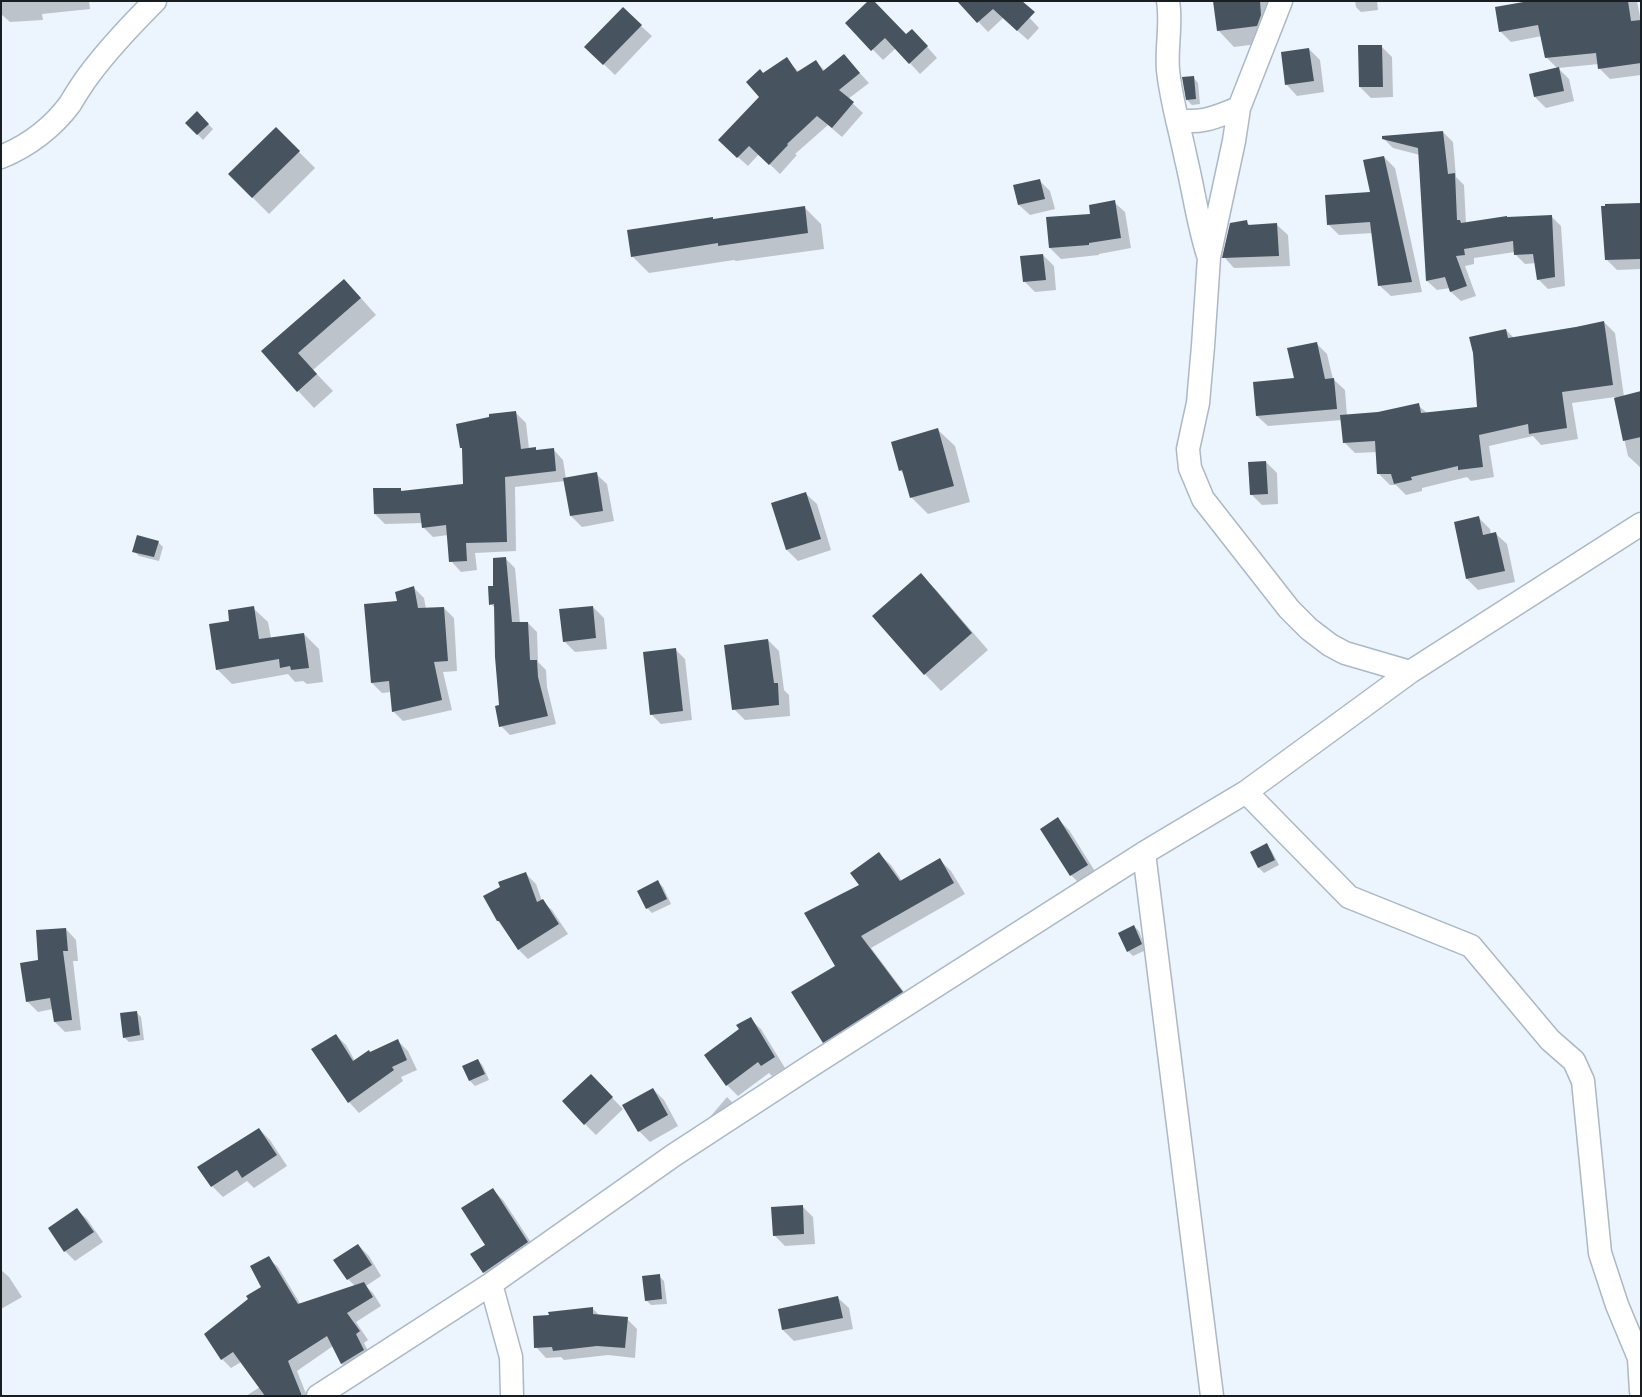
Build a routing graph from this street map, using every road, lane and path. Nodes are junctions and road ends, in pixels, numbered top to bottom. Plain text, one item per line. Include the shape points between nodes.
1 (155, 1) edge
2 (1168, 1) edge
3 (1281, 1) edge
4 (1239, 108) junction
5 (1177, 120) junction
6 (1, 157) edge
7 (1209, 257) junction
8 (1641, 524) edge
9 (1410, 672) junction
10 (1246, 792) junction
11 (1144, 853) junction
12 (491, 1284) junction
13 (1641, 1391) edge
14 (318, 1396) edge
15 (512, 1396) edge
16 (1212, 1396) edge

1 - 6 street via 122,33 51,125 30,142
2 - 5 street via 1168,68
3 - 4 street
4 - 5 street via 1204,121
4 - 7 street
5 - 7 street
7 - 9 street via 1198,403 1188,449 1190,468 1203,499 1309,630 1345,653
8 - 9 street
9 - 10 street
10 - 11 street
10 - 13 street via 1349,897 1471,946 1550,1040 1574,1061 1583,1081 1600,1253 1639,1358
11 - 12 street via 674,1155
11 - 16 street
12 - 14 street
12 - 15 street via 511,1357

